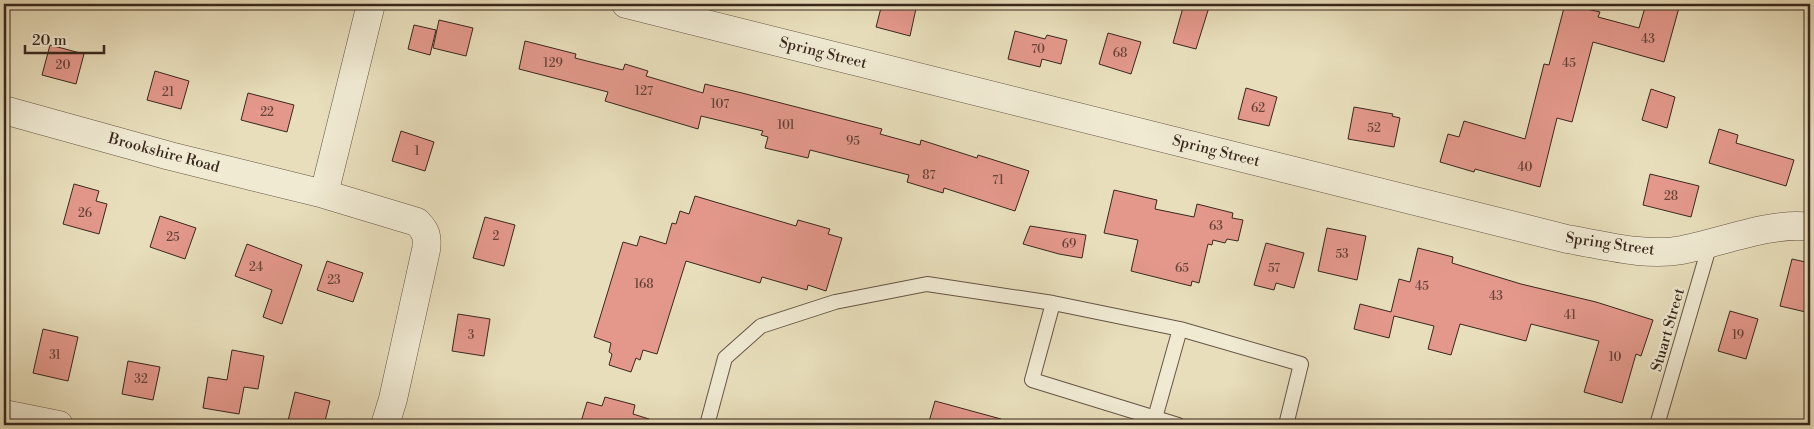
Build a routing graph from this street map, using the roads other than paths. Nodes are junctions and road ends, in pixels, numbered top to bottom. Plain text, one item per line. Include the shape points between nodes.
1 (371, 4) edge
2 (626, 4) edge
3 (4, 110) edge
4 (324, 194) junction
5 (1810, 227) edge
6 (1710, 244) junction
7 (1053, 303) junction
8 (1180, 329) junction
9 (4, 414) edge
10 (1154, 422) edge
11 (59, 425) edge
12 (386, 425) edge
13 (707, 425) edge
14 (1178, 425) edge
15 (1286, 425) edge
16 (1657, 425) edge

1 - 4 street
2 - 6 street, Spring Street via 1567,238 1651,251
3 - 4 street, Brookshire Road
4 - 12 street, Brookshire Road via 417,222 428,239
5 - 6 street, Spring Street via 1778,227
6 - 16 lane, Stuart Street
7 - 8 lane
7 - 10 lane via 1032,380
7 - 13 lane via 927,284 835,302 761,326 725,358
8 - 10 lane
8 - 15 lane via 1301,364
9 - 11 street
10 - 14 lane

